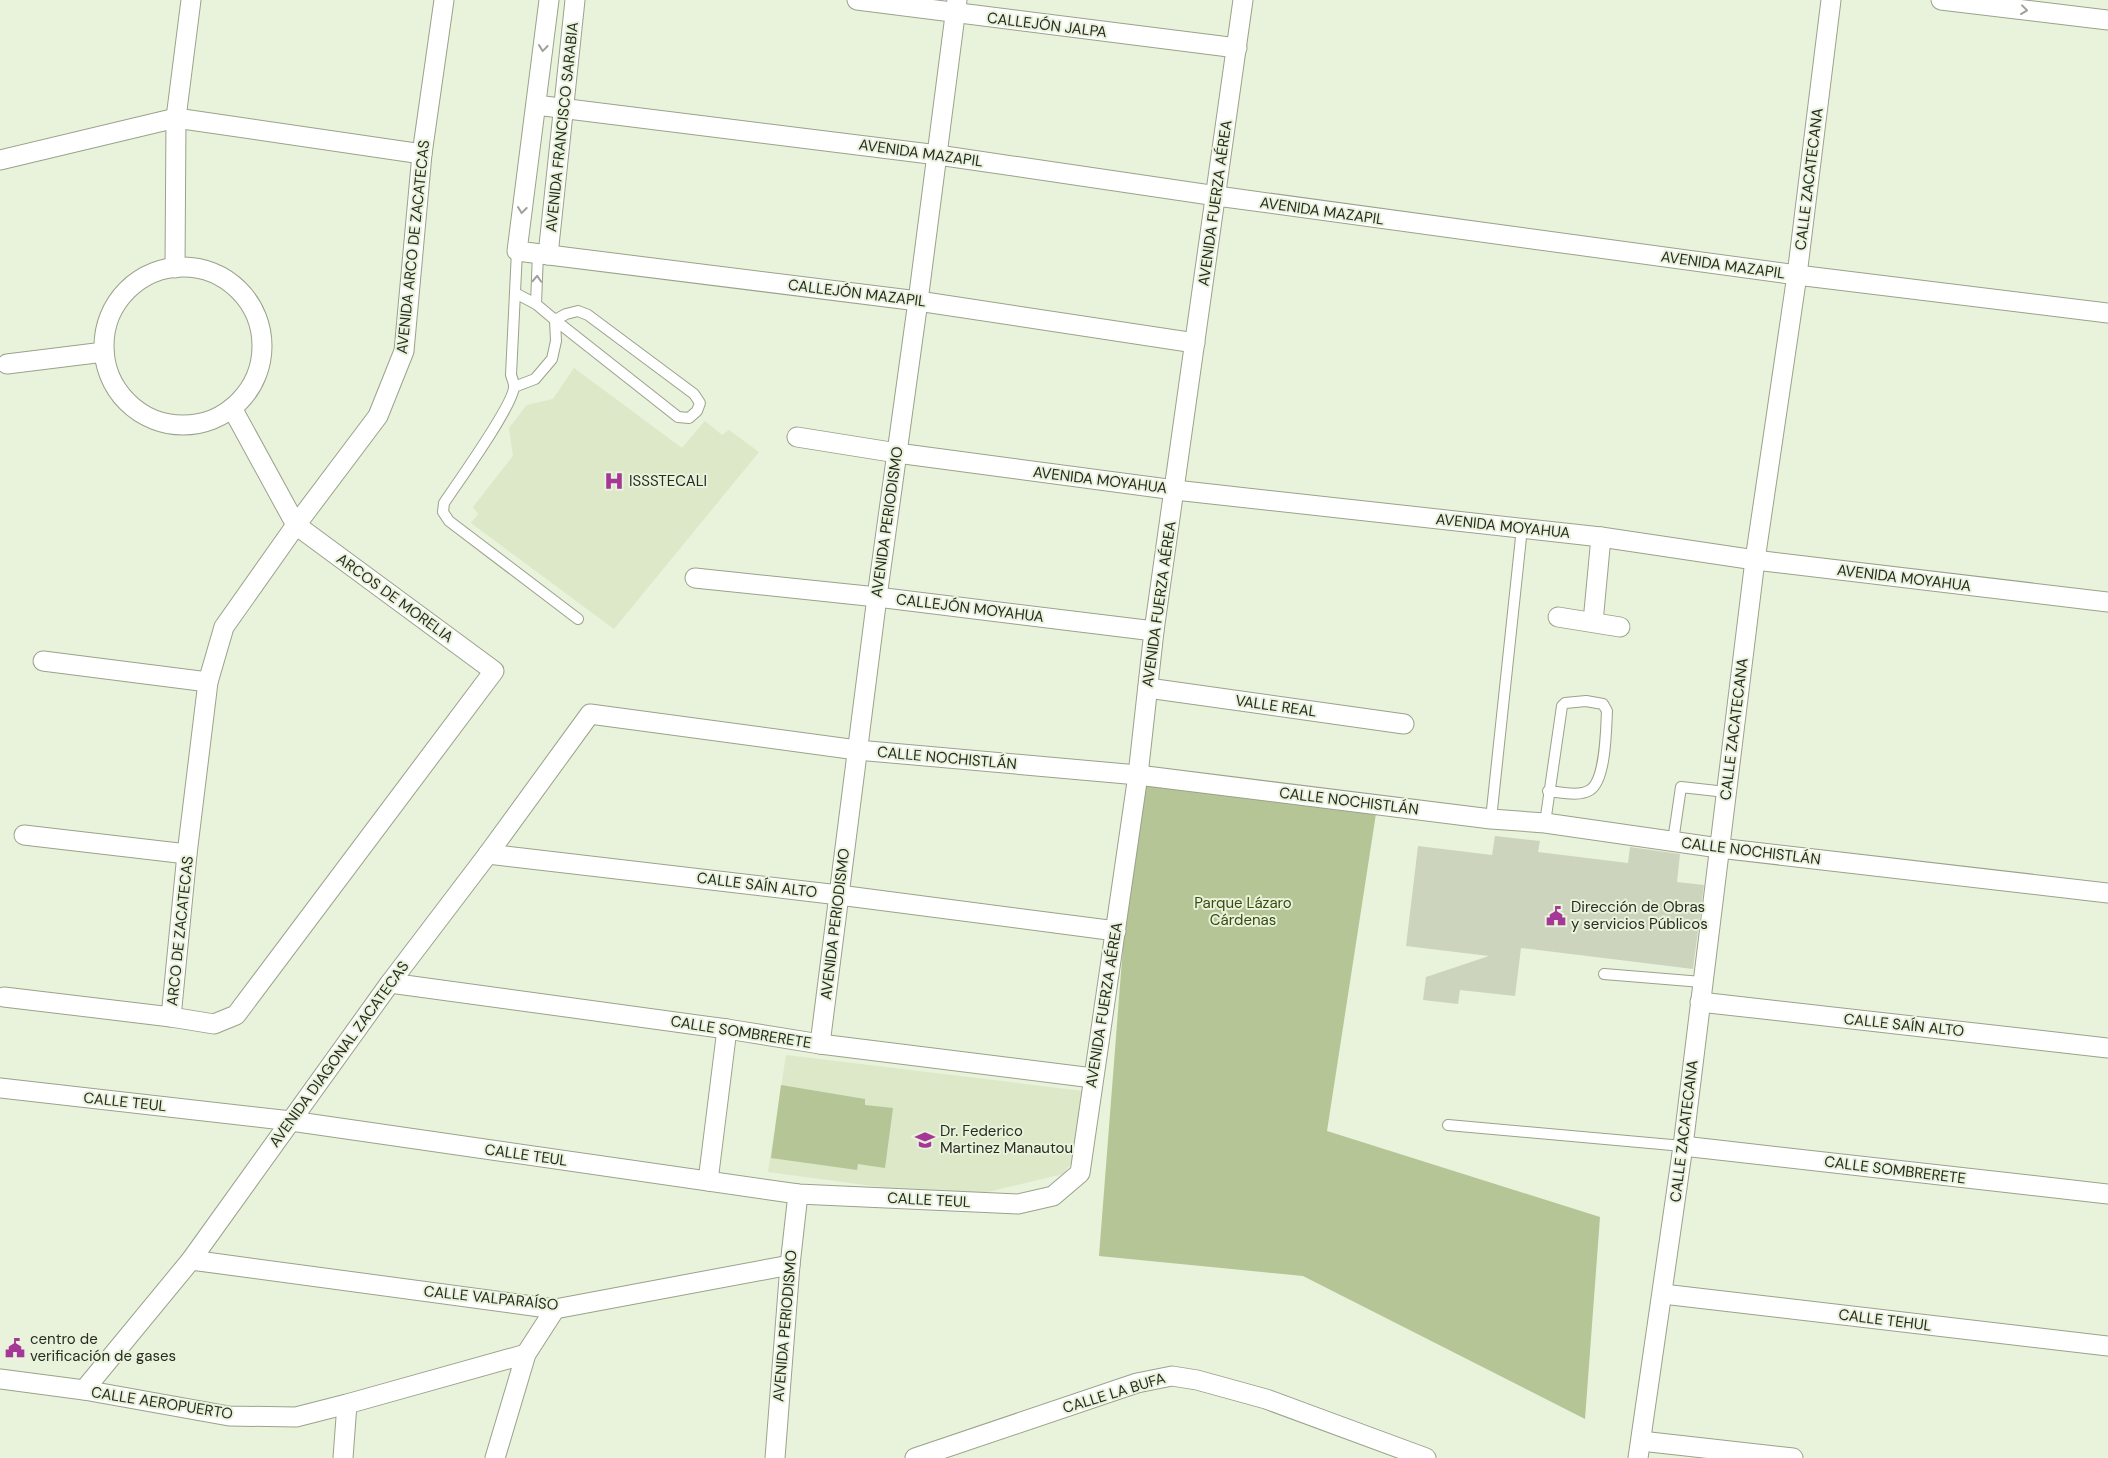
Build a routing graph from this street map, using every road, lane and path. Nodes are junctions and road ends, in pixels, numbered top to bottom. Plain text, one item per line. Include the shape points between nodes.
1 (191, 0) edge
2 (444, 0) edge
3 (549, 0) edge
4 (575, 0) edge
5 (857, 0) edge
6 (1243, 0) edge
7 (1831, 0) edge
8 (1941, 0) edge
9 (956, 7) edge
10 (2108, 20) edge
11 (1237, 48) junction
12 (536, 105) junction
13 (564, 108) junction
14 (176, 118) junction
15 (422, 154) junction
16 (938, 154) junction
17 (0, 160) edge
18 (1216, 196) junction
19 (517, 251) junction
20 (543, 254) junction
21 (175, 268) junction
22 (1797, 275) junction
23 (514, 293) junction
24 (918, 301) junction
25 (536, 304) junction
26 (2108, 313) edge
27 (555, 320) junction
28 (1195, 343) junction
29 (104, 352) junction
30 (7, 364) dead end
31 (514, 387) junction
32 (232, 408) junction
33 (797, 437) dead end
34 (897, 453) junction
35 (1175, 490) junction
36 (296, 525) junction
37 (1522, 528) junction
38 (1602, 537) junction
39 (1755, 560) junction
40 (695, 578) dead end
41 (877, 597) junction
42 (2108, 602) edge
43 (1558, 617) dead end
44 (578, 619) dead end
45 (1593, 622) junction
46 (1620, 627) dead end
47 (1154, 631) junction
48 (43, 662) dead end
49 (494, 671) joint
50 (208, 682) junction
51 (1148, 688) junction
52 (590, 714) joint
53 (1404, 724) dead end
54 (857, 750) junction
55 (1138, 775) junction
56 (1548, 791) junction
57 (1726, 792) junction
58 (1491, 819) junction
59 (1545, 823) junction
60 (24, 835) dead end
61 (1673, 841) junction
62 (1720, 848) junction
63 (187, 854) junction
64 (488, 854) junction
65 (2108, 893) edge
66 (839, 895) junction
67 (1116, 931) junction
68 (1604, 974) dead end
69 (1702, 982) junction
70 (390, 983) junction
71 (4, 997) dead end
72 (1700, 1002) junction
73 (172, 1017) junction
74 (727, 1029) junction
75 (820, 1044) junction
76 (2108, 1048) edge
77 (1093, 1078) junction
78 (0, 1088) edge
79 (291, 1121) junction
80 (1448, 1125) dead end
81 (1682, 1146) junction
82 (708, 1181) junction
83 (798, 1194) junction
84 (2108, 1194) edge
85 (1053, 1196) joint
86 (191, 1260) junction
87 (790, 1265) junction
88 (1663, 1294) junction
89 (555, 1309) junction
90 (2108, 1346) edge
91 (526, 1354) junction
92 (0, 1379) edge
93 (84, 1390) junction
94 (347, 1404) junction
95 (1640, 1449) edge
96 (343, 1458) edge
97 (495, 1458) edge
98 (775, 1458) edge
99 (916, 1458) edge
100 (1426, 1458) edge
101 (1793, 1458) edge

1 - 14 street
2 - 15 street, AVENIDA ARCO DE ZACATECAS
3 -> 12 street, AVENIDA FRANCISCO SARABIA
4 - 13 street, AVENIDA FRANCISCO SARABIA
5 - 9 street, CALLEJÓN JALPA
6 - 11 street, AVENIDA FUERZA AÉREA
7 - 22 street, CALLE ZACATECANA
8 -> 10 street
9 - 11 street, CALLEJÓN JALPA
9 - 16 street, AVENIDA PERIODISMO
11 - 18 street, AVENIDA FUERZA AÉREA
12 - 13 street, AVENIDA MAZAPIL
12 -> 19 street, AVENIDA FRANCISCO SARABIA
13 - 16 street, AVENIDA MAZAPIL
13 - 20 street, AVENIDA FRANCISCO SARABIA
14 - 15 street
14 - 17 street
14 - 21 street
15 - 36 street, AVENIDA ARCO DE ZACATECAS via 404,351 378,416
16 - 18 street, AVENIDA MAZAPIL
16 - 24 street, AVENIDA PERIODISMO
18 - 22 street, AVENIDA MAZAPIL
18 - 28 street, AVENIDA FUERZA AÉREA
19 - 20 street, CALLEJÓN MAZAPIL
19 - 23 lane
20 - 24 street, CALLEJÓN MAZAPIL
25 -> 20 lane
21 - 29 street via 151,274 130,287 115,305 106,328
21 - 32 street via 200,269 224,278 243,294 256,316 262,341 260,366 249,389
22 - 26 street, AVENIDA MAZAPIL
22 - 39 street, CALLE ZACATECANA
23 - 25 lane
23 - 31 lane via 511,375
24 - 28 street, CALLEJÓN MAZAPIL
24 - 34 street, AVENIDA PERIODISMO
25 - 27 lane
27 - 27 lane via 678,417 689,418 698,411 700,403 694,394 588,315 578,312
27 - 31 lane via 556,341 552,359 535,380
28 - 35 street, AVENIDA FUERZA AÉREA
29 - 30 street
29 - 32 street via 109,376 122,397 140,413 163,423 187,425 211,420
31 - 44 lane via 502,415 444,504 443,512 449,521
32 - 36 street
33 - 34 street, AVENIDA MOYAHUA
34 - 35 street, AVENIDA MOYAHUA
34 - 41 street, AVENIDA PERIODISMO
35 - 37 street, AVENIDA MOYAHUA
35 - 47 street, AVENIDA FUERZA AÉREA
36 - 49 street, ARCOS DE MORELIA
36 - 50 street, ARCO DE ZACATECAS via 224,627
37 - 38 street, AVENIDA MOYAHUA
37 - 58 lane
38 - 39 street, AVENIDA MOYAHUA
38 - 45 street
39 - 42 street, AVENIDA MOYAHUA
39 - 57 street, CALLE ZACATECANA
40 - 41 street, CALLEJÓN MOYAHUA
41 - 47 street, CALLEJÓN MOYAHUA
41 - 54 street, AVENIDA PERIODISMO
43 - 45 street
45 - 46 street
47 - 51 street, AVENIDA FUERZA AÉREA
48 - 50 street
49 - 73 street, ARCO DE ZACATECAS via 236,1015 214,1024
50 - 63 street, ARCO DE ZACATECAS
51 - 53 street, VALLE REAL
51 - 55 street, AVENIDA FUERZA AÉREA
52 - 54 street, CALLE NOCHISTLÁN
52 - 64 street, AVENIDA DIAGONAL ZACATECAS
54 - 55 street, CALLE NOCHISTLÁN
54 - 66 street, AVENIDA PERIODISMO
55 - 58 street, CALLE NOCHISTLÁN
55 - 67 street, AVENIDA FUERZA AÉREA
56 - 56 lane via 1562,706 1574,701 1602,704 1608,711 1598,781 1591,790 1578,794
56 - 59 lane
57 - 61 lane via 1681,787
57 - 62 street, CALLE ZACATECANA
58 - 59 street, CALLE NOCHISTLÁN
59 - 61 street, CALLE NOCHISTLÁN
60 - 63 street
61 - 62 street, CALLE NOCHISTLÁN
62 - 65 street, CALLE NOCHISTLÁN
62 - 69 street, CALLE ZACATECANA
63 - 73 street, ARCO DE ZACATECAS
64 - 66 street, CALLE SAÍN ALTO
64 - 70 street, AVENIDA DIAGONAL ZACATECAS
66 - 67 street, CALLE SAÍN ALTO
66 - 75 street, AVENIDA PERIODISMO
67 - 77 street, AVENIDA FUERZA AÉREA
68 - 69 lane
69 - 72 street, CALLE ZACATECANA
70 - 74 street, CALLE SOMBRERETE
70 - 79 street, AVENIDA DIAGONAL ZACATECAS
71 - 73 street
72 - 76 street, CALLE SAÍN ALTO
72 - 81 street, CALLE ZACATECANA
74 - 75 street, CALLE SOMBRERETE
74 - 82 street
75 - 77 street, CALLE SOMBRERETE
77 - 85 street, AVENIDA FUERZA AÉREA via 1080,1173
78 - 79 street, CALLE TEUL
79 - 82 street, CALLE TEUL
79 - 86 street, AVENIDA DIAGONAL ZACATECAS
80 - 81 lane
81 - 84 street, CALLE SOMBRERETE
81 - 88 street, CALLE ZACATECANA
82 - 83 street, CALLE TEUL
83 - 85 street, CALLE TEUL via 1018,1204
83 - 87 street, AVENIDA PERIODISMO
86 - 89 street, CALLE VALPARAÍSO
86 - 93 street, AVENIDA DIAGONAL ZACATECAS
87 - 89 street, CALLE VALPARAÍSO
87 - 98 street, AVENIDA PERIODISMO
88 - 90 street, CALLE TEHUL
88 - 95 street, CALLE ZACATECANA
89 - 91 street
91 - 94 street, CALLE AEROPUERTO
91 - 97 street
92 - 93 street, CALLE AEROPUERTO
93 - 94 street, CALLE AEROPUERTO via 229,1416 296,1416
94 - 96 street
95 - 101 street
99 - 100 street, CALLE LA BUFA via 1136,1383 1172,1376 1266,1399

